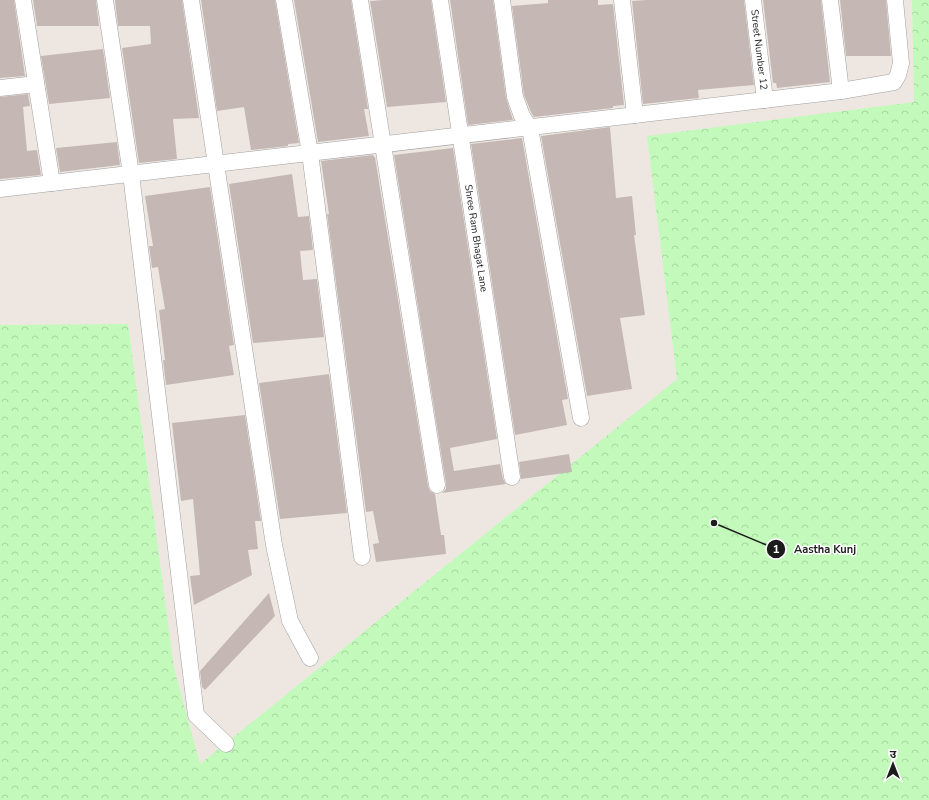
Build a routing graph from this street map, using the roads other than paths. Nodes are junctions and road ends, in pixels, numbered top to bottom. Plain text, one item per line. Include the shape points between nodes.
1 (23, 0) edge
2 (105, 0) edge
3 (191, 0) edge
4 (284, 0) edge
5 (360, 0) edge
6 (440, 0) edge
7 (502, 0) edge
8 (622, 0) edge
9 (753, 0) edge
10 (830, 0) edge
11 (895, 0) edge
12 (36, 84) junction
13 (0, 88) edge
14 (842, 91) junction
15 (765, 100) junction
16 (635, 115) junction
17 (530, 128) junction
18 (460, 136) junction
19 (383, 145) junction
20 (310, 153) junction
21 (216, 164) junction
22 (131, 174) junction
23 (52, 183) junction
24 (0, 189) edge
25 (581, 418) dead end
26 (512, 477) dead end
27 (437, 485) dead end
28 (362, 557) dead end
29 (310, 658) dead end
30 (226, 744) dead end

1 - 12 street
2 - 22 street
3 - 21 street
4 - 20 street
5 - 19 street
6 - 18 street, Shree Ram Bhagat Lane
7 - 17 street via 515,97
8 - 16 street
9 - 15 street, Street Number 12
10 - 14 street
11 - 14 street via 901,63 894,82
12 - 13 street
12 - 23 street
14 - 15 street
15 - 16 street
16 - 17 street
17 - 18 street
17 - 25 street
18 - 19 street
18 - 26 street, Shree Ram Bhagat Lane
19 - 20 street
19 - 27 street
20 - 21 street
20 - 28 street
21 - 22 street
21 - 29 street via 274,546 290,621
22 - 23 street
22 - 30 street via 196,715
23 - 24 street

